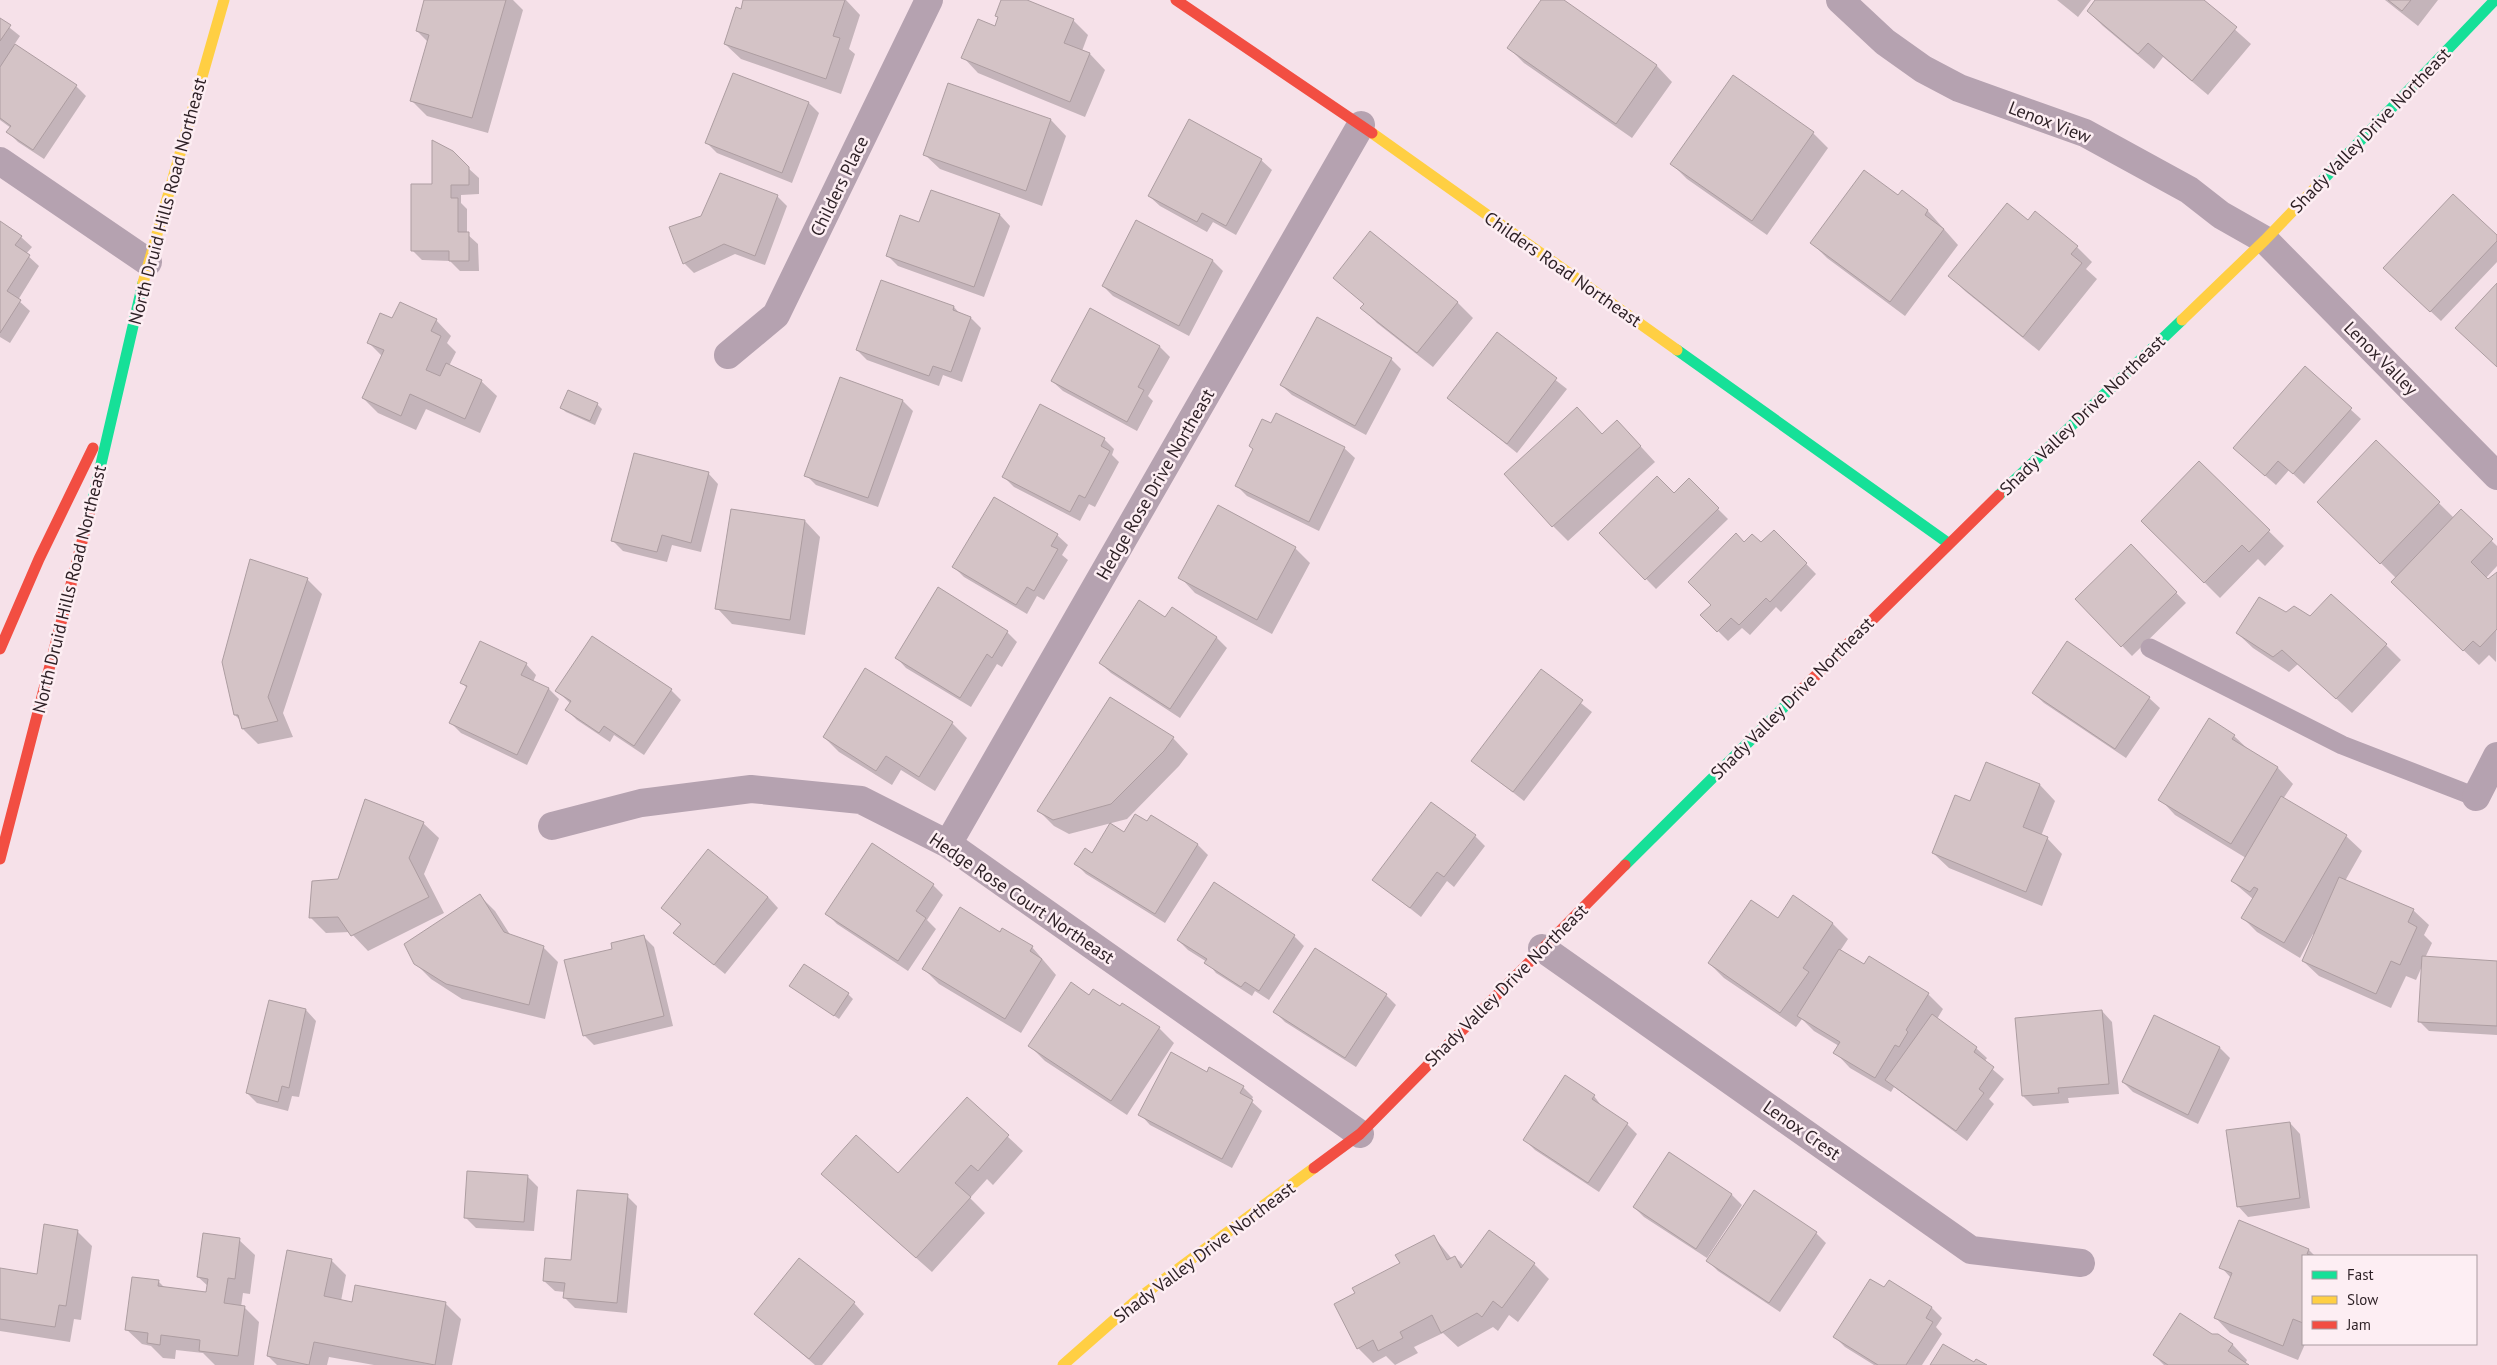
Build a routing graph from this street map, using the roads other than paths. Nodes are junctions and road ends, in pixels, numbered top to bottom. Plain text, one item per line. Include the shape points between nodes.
1 (224, 0) edge
2 (929, 0) edge
3 (1176, 0) edge
4 (1840, 0) edge
5 (2495, 0) edge
6 (1361, 125) junction
7 (0, 161) edge
8 (2265, 240) junction
9 (148, 262) junction
10 (728, 355) dead end
11 (115, 404) junction
12 (2497, 476) edge
13 (1948, 543) junction
14 (2150, 648) dead end
15 (0, 649) edge
16 (29, 746) junction
17 (2497, 756) edge
18 (12, 765) dead end
19 (2476, 797) joint
20 (552, 826) dead end
21 (948, 844) junction
22 (0, 858) edge
23 (1542, 948) junction
24 (1360, 1134) junction
25 (2081, 1263) dead end
26 (1063, 1365) edge

1 - 9 street, North Druid Hills Road Northeast
2 - 10 street, Childers Place via 776,315
3 - 6 street, Childers Road Northeast
4 - 8 street, Lenox View via 1885,42 1923,69 1959,88 2085,133 2189,190 2221,215
5 - 8 street, Shady Valley Drive Northeast
6 - 13 street, Childers Road Northeast
6 - 21 street, Hedge Rose Drive Northeast
7 - 9 street
8 - 12 street, Lenox Valley
8 - 13 street, Shady Valley Drive Northeast
9 - 11 street, North Druid Hills Road Northeast
11 - 15 street, North Druid Hills Road Northeast via 39,559
11 - 16 street, North Druid Hills Road Northeast
13 - 23 street, Shady Valley Drive Northeast
14 - 19 lane via 2342,745
16 - 18 street
16 - 22 street, North Druid Hills Road Northeast
17 - 19 street
20 - 21 street, Hedge Rose Court Northeast via 642,803 751,790 861,800
21 - 24 street, Hedge Rose Court Northeast
23 - 24 street, Shady Valley Drive Northeast
23 - 25 street, Lenox Crest via 1971,1250
24 - 26 street, Shady Valley Drive Northeast via 1139,1298

